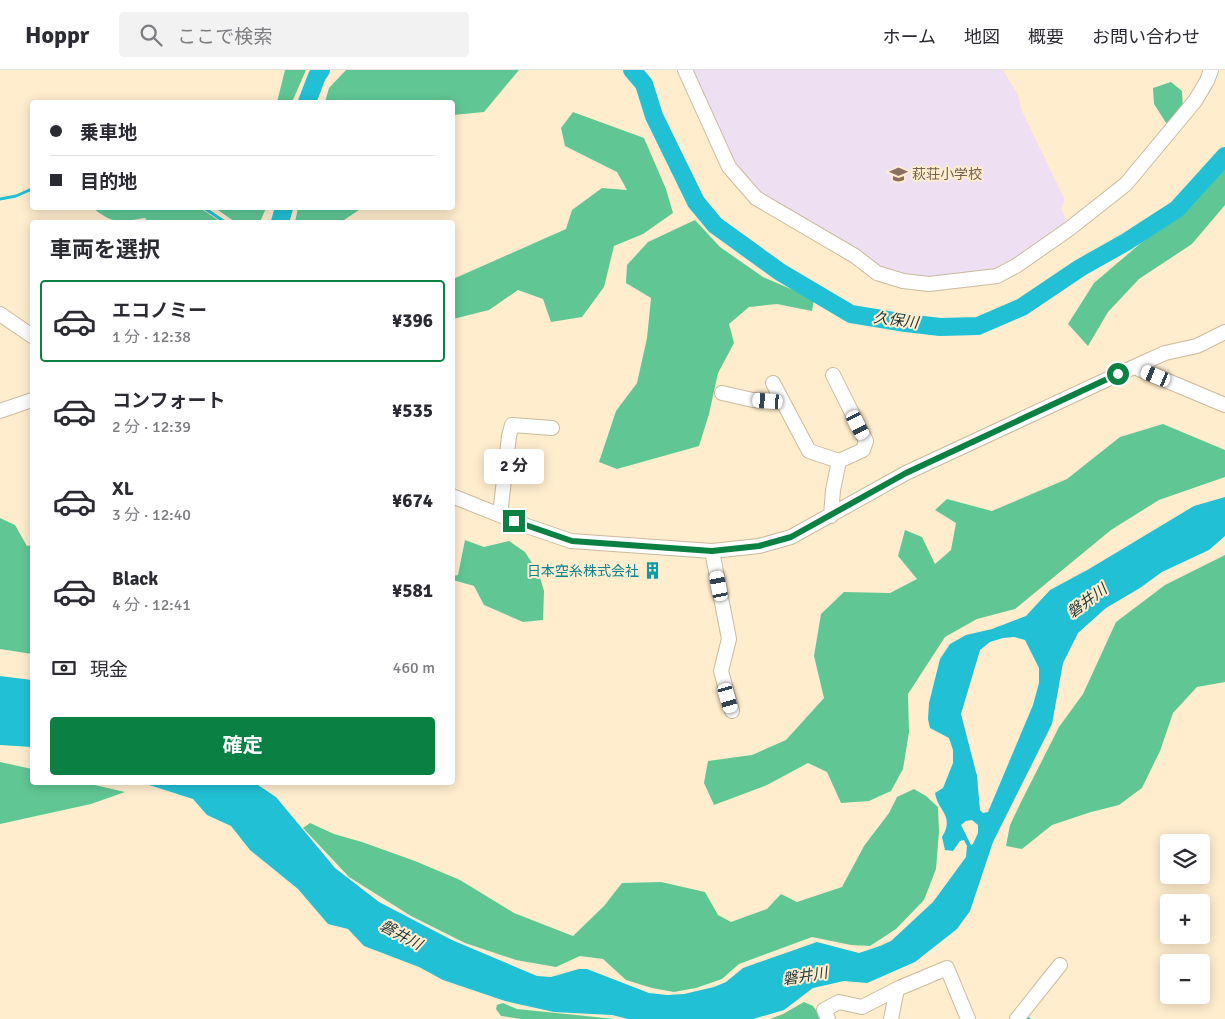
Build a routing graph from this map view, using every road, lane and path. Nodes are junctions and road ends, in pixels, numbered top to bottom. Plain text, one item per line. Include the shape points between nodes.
1 (685, 70) edge
2 (1211, 70) edge
3 (0, 314) edge
4 (1225, 332) edge
5 (30, 335) edge
6 (1136, 366) junction
7 (833, 376) dead end
8 (773, 383) dead end
9 (722, 393) dead end
10 (30, 401) edge
11 (783, 402) junction
12 (1225, 405) edge
13 (0, 411) edge
14 (552, 428) dead end
15 (839, 461) junction
16 (455, 497) edge
17 (500, 516) junction
18 (831, 516) junction
19 (712, 551) junction
20 (732, 711) dead end
21 (1060, 966) dead end
22 (897, 990) junction
23 (828, 1019) edge
24 (891, 1019) edge
25 (968, 1019) edge
26 (1017, 1019) edge

1 - 2 street via 729,167 756,198 877,273 929,284 997,276 1069,229 1126,184 1195,100
3 - 5 street
4 - 6 street via 1197,346 1165,353
6 - 12 street
6 - 18 street via 906,473
7 - 15 street via 866,441 863,450
8 - 11 street
9 - 11 street
10 - 13 street
11 - 15 street via 809,451
14 - 17 street via 512,425
15 - 18 street
16 - 17 street
17 - 19 street via 572,541
18 - 19 street via 791,537 759,546
19 - 20 street via 729,639 721,671
21 - 26 street
22 - 23 street via 862,1008 839,1002 824,1010
22 - 24 street
22 - 25 street via 947,968

